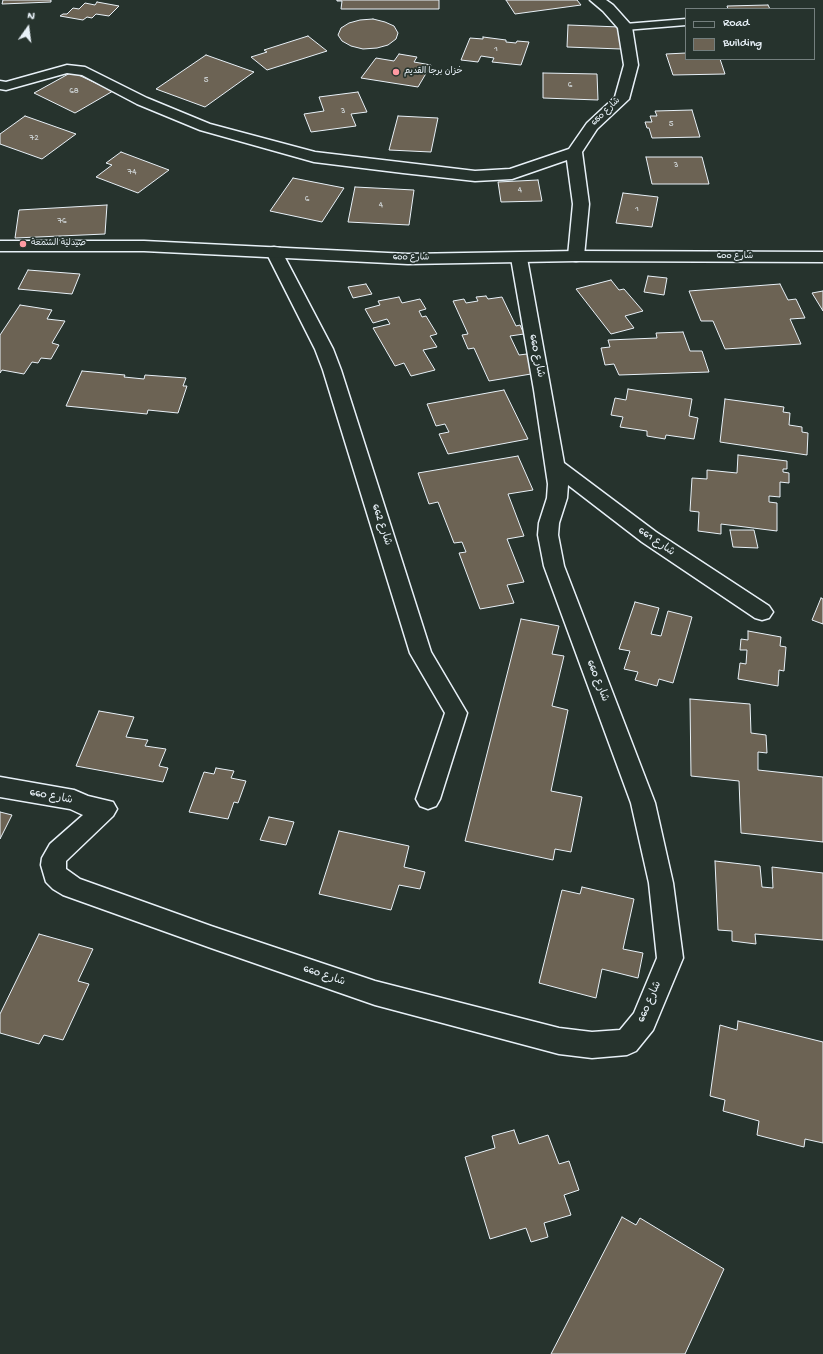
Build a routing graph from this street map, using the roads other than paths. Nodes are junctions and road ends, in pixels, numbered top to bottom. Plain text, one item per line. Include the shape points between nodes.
1 (598, 0) edge
2 (685, 22) edge
3 (625, 27) junction
4 (0, 86) edge
5 (574, 152) junction
6 (0, 246) edge
7 (274, 252) junction
8 (576, 256) junction
9 (823, 257) edge
10 (518, 258) junction
11 (554, 465) junction
12 (762, 612) dead end
13 (0, 787) edge
14 (428, 800) dead end

1 - 3 street
2 - 3 lane
3 - 5 street, شارع 650 via 631,65 622,99 592,126
4 - 5 street via 67,69 85,71 142,100 205,127 314,157 403,168 475,176 512,174
5 - 8 street via 581,204
6 - 7 street, شارع 600 via 144,246
7 - 10 street, شارع 600 via 408,259
7 - 14 street, شارع 662 via 324,349 421,653 456,713
8 - 9 street, شارع 600
8 - 10 street, شارع 600
10 - 11 street, شارع 660 via 543,390
11 - 12 street, شارع 661 via 649,537
11 - 13 street, شارع 660 via 558,484 557,498 548,535 554,566 643,803 661,883 670,958 644,1021 627,1042 592,1045 559,1041 375,993 72,887 55,874 54,858 105,809 84,805 74,800

